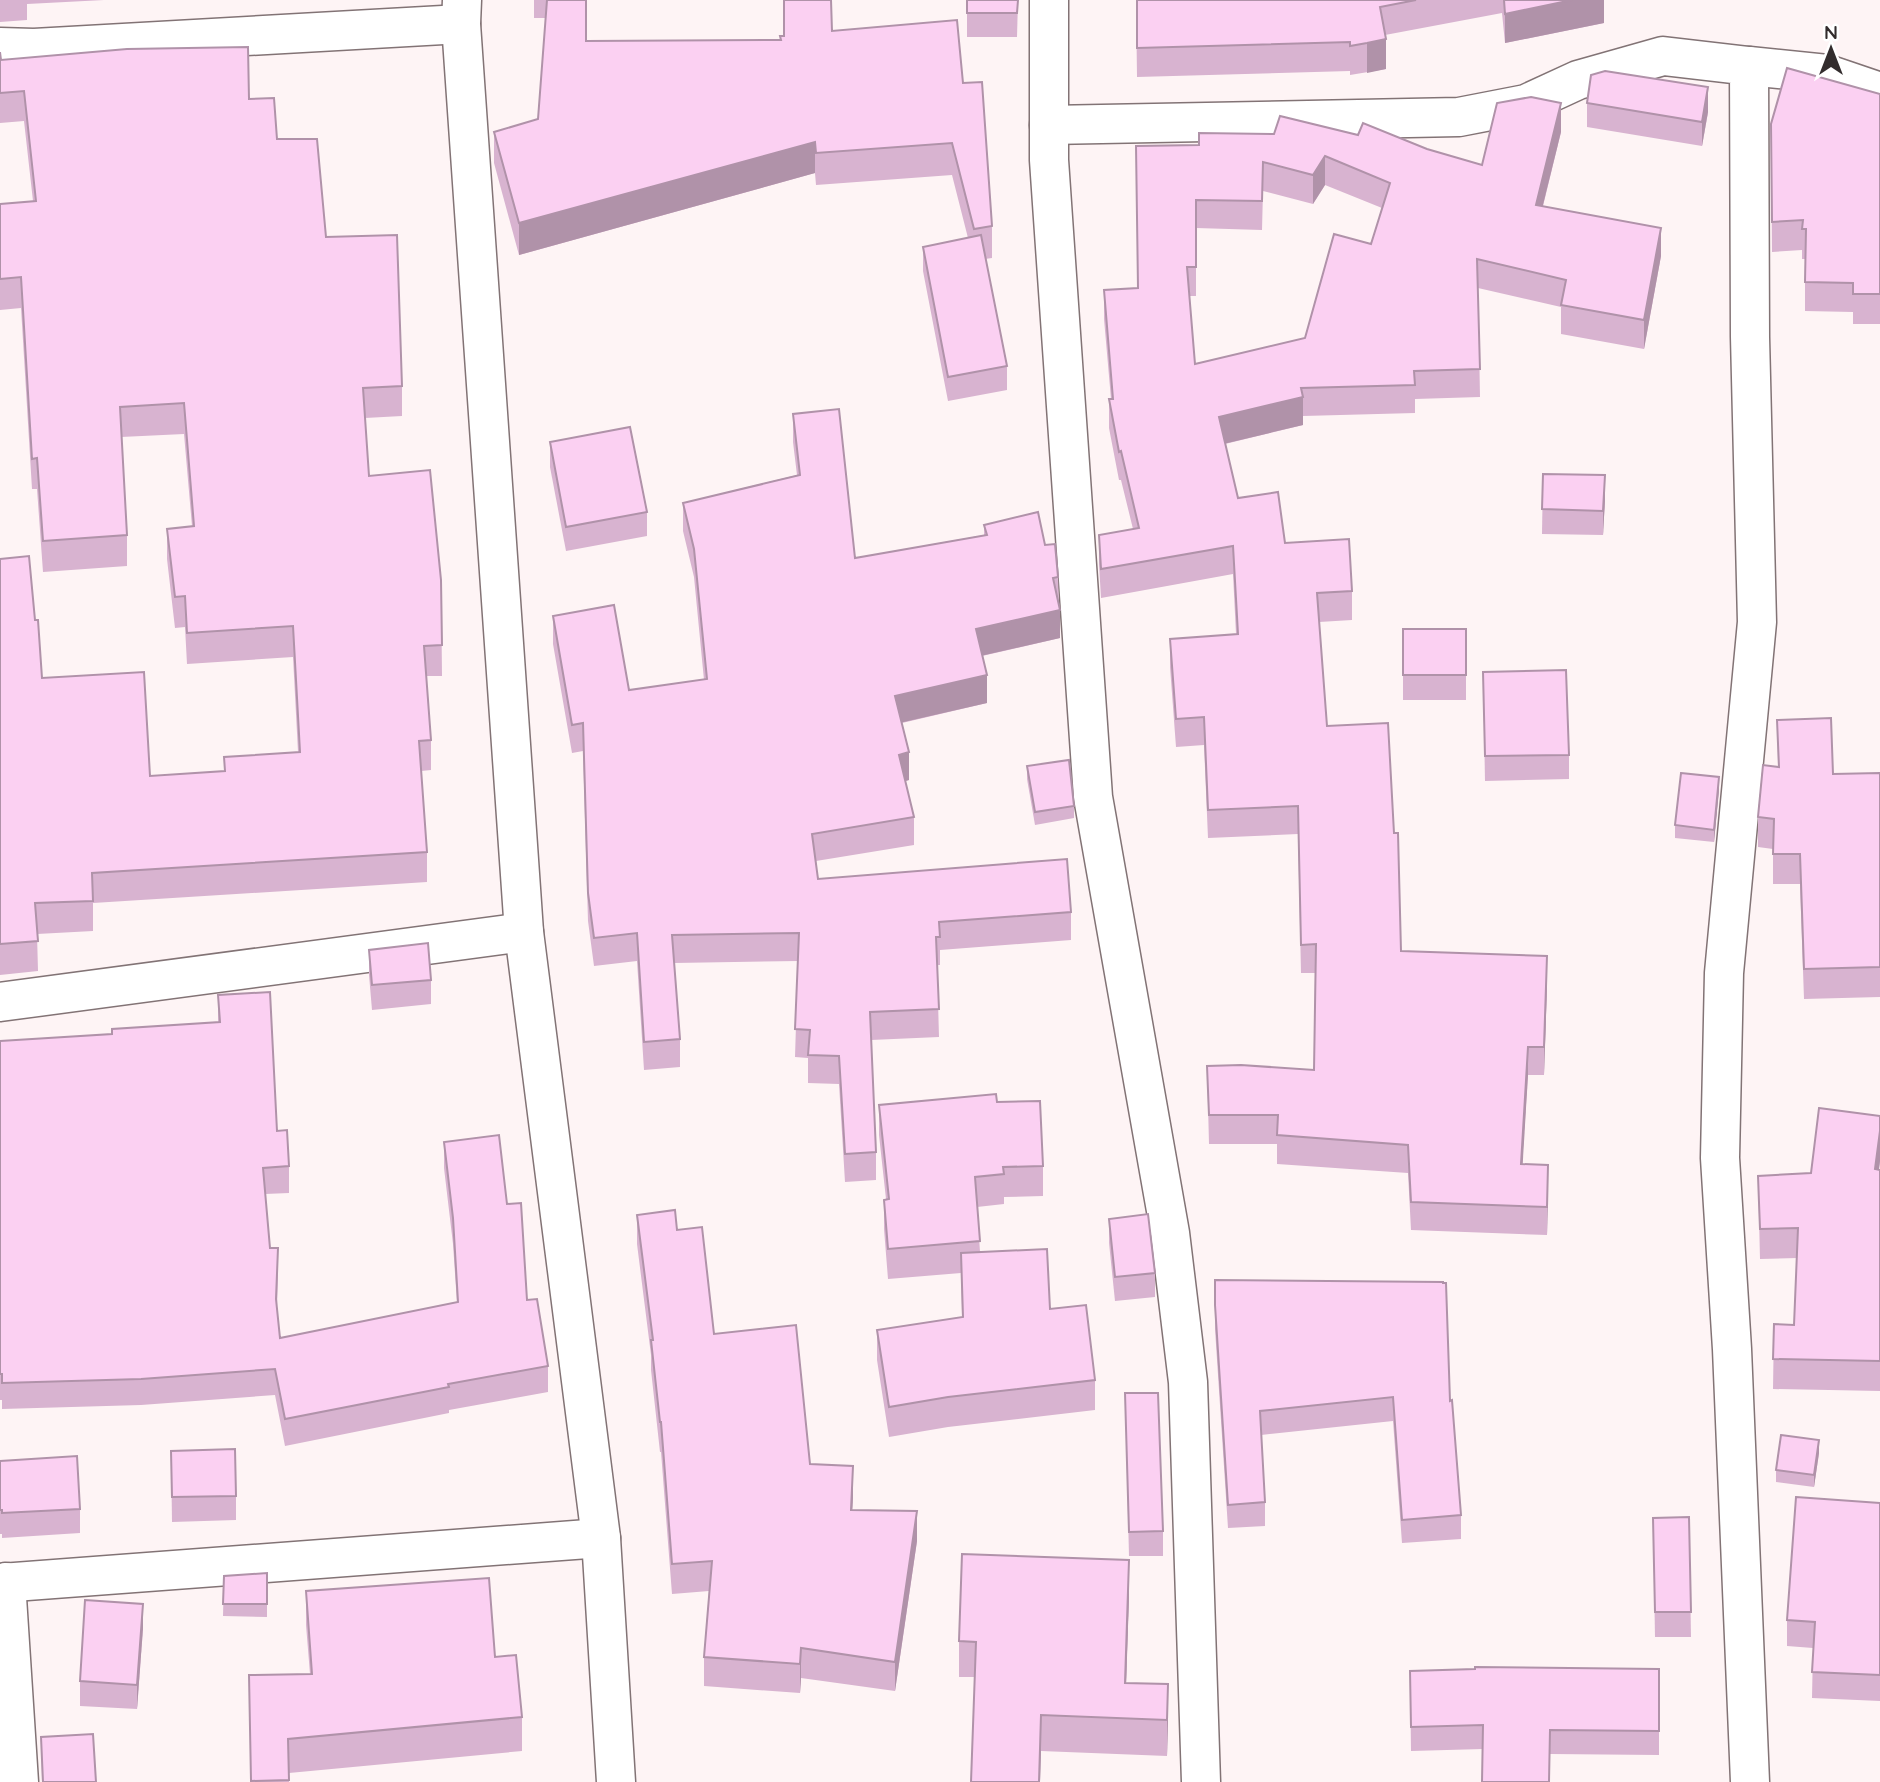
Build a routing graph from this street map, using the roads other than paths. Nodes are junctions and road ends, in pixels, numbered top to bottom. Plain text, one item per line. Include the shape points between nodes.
1 (1049, 0) edge
2 (461, 12) edge
3 (0, 47) edge
4 (1749, 66) junction
5 (1880, 92) edge
6 (1049, 125) junction
7 (524, 932) junction
8 (0, 1002) edge
9 (601, 1538) junction
10 (3, 1582) edge
11 (19, 1782) edge
12 (617, 1782) edge
13 (1201, 1782) edge
14 (1750, 1782) edge

1 - 6 street
2 - 3 street via 34,48
2 - 7 street
4 - 5 street via 1826,74
4 - 6 street via 1663,56 1578,80 1526,104 1459,117
4 - 14 street via 1757,622 1724,973 1720,1158
6 - 13 street via 1093,797 1170,1233 1188,1382
7 - 8 street
7 - 9 street
9 - 10 street
9 - 12 street
10 - 11 street

